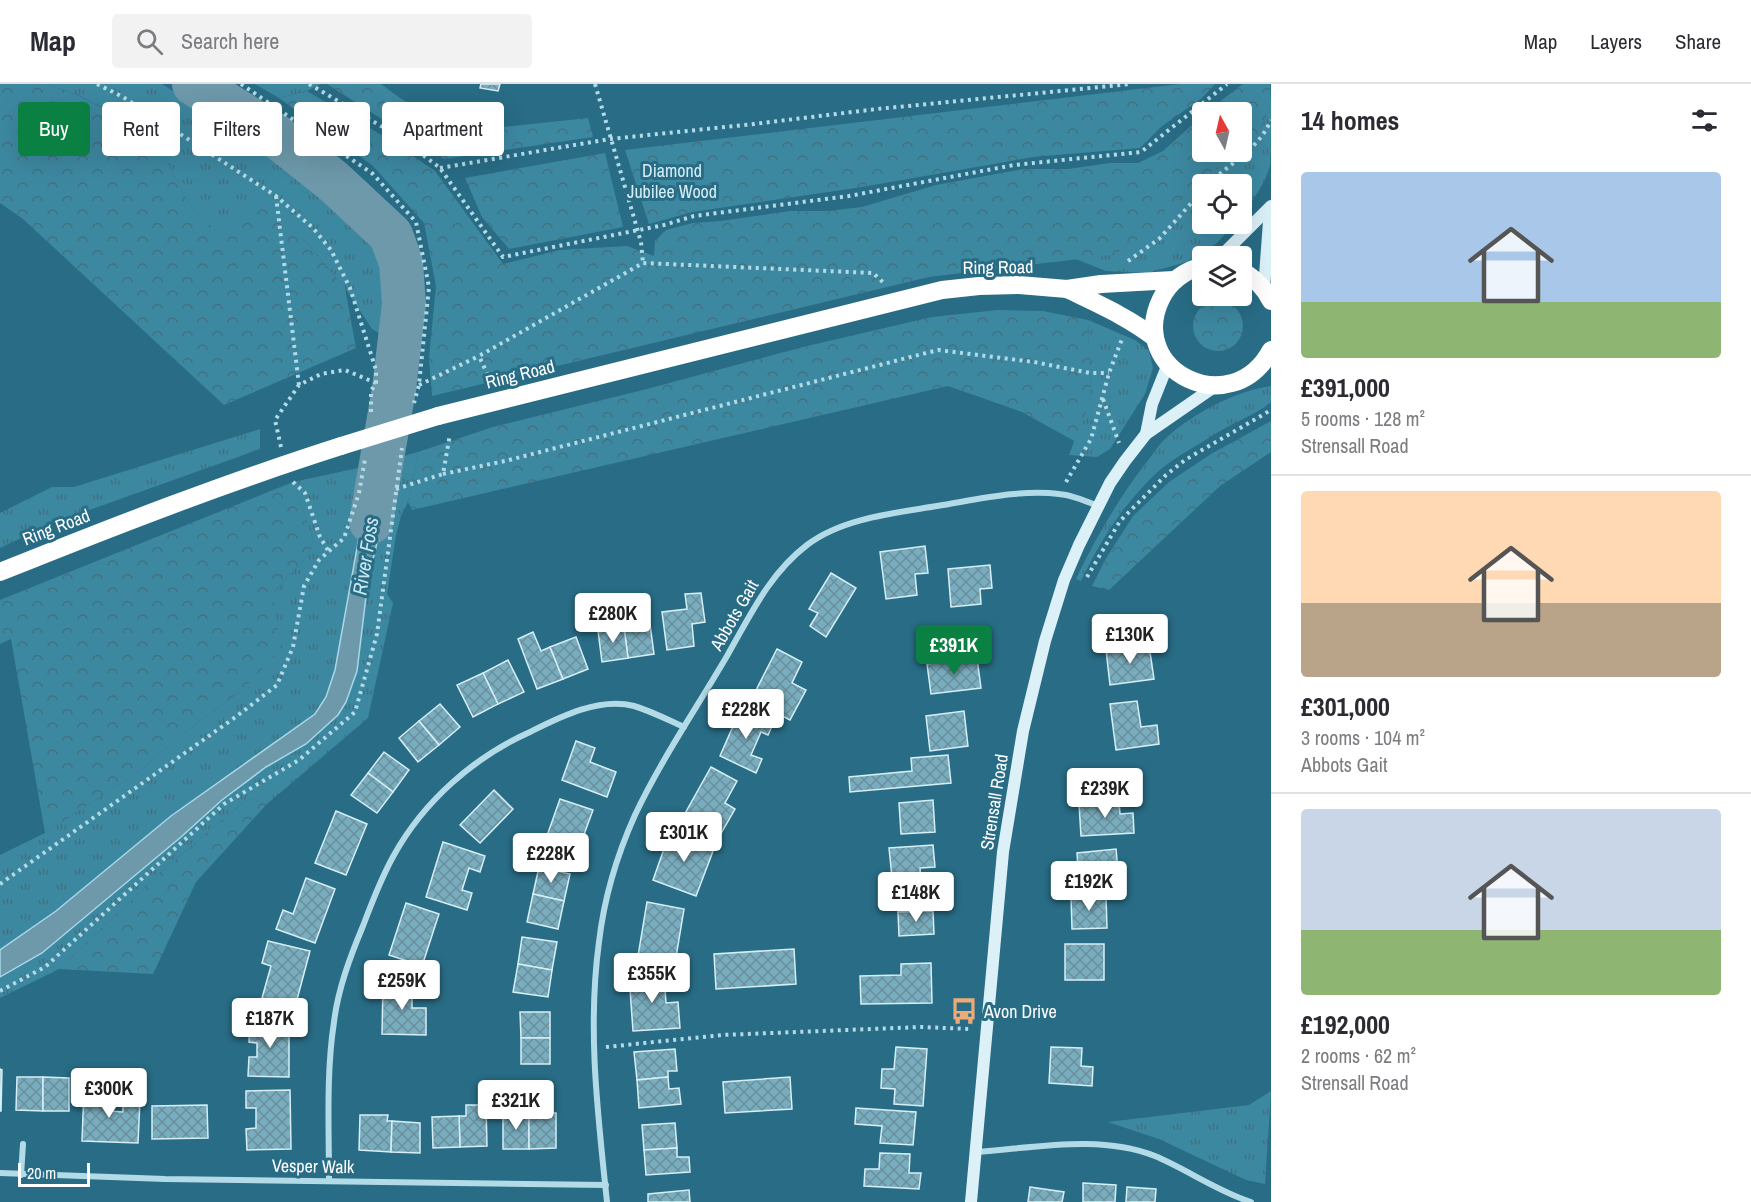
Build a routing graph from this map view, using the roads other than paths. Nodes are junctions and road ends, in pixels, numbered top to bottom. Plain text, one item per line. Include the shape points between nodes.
1 (1270, 207) edge
2 (1231, 246) edge
3 (1192, 269) edge
4 (1252, 277) edge
5 (1174, 280) junction
6 (1067, 289) junction
7 (1268, 295) edge
8 (1155, 338) junction
9 (1271, 350) edge
10 (1168, 364) junction
11 (1262, 373) edge
12 (1214, 387) junction
13 (1146, 434) junction
14 (1098, 506) junction
15 (0, 572) edge
16 (684, 728) junction
17 (23, 1144) dead end
18 (976, 1152) junction
19 (0, 1173) edge
20 (21, 1175) junction
21 (329, 1181) junction
22 (606, 1185) junction
23 (607, 1202) edge
24 (971, 1202) edge
25 (1251, 1202) edge

1 - 2 street
1 - 7 street
3 - 5 highway
4 - 7 highway
5 - 6 highway, Ring Road
5 - 8 highway via 1157,306
6 - 8 highway, Ring Road via 1111,310
6 - 15 highway, Ring Road, bridge via 1019,285 942,290 446,414 285,464
8 - 10 highway
9 - 11 highway
10 - 12 highway via 1197,384
10 - 13 street, Strensall Road via 1152,404
11 - 12 highway
12 - 13 street, Strensall Road
13 - 14 street, Strensall Road
14 - 16 street, Abbots Gait via 1060,494 1001,496 891,514 832,530 790,559 768,584
14 - 18 street, Strensall Road via 1062,587 1023,731 1003,852
16 - 21 street via 621,704 582,710 552,721 486,755 455,780 407,833 362,927 342,982 330,1060
16 - 22 street, Abbots Gait via 635,816 606,900 594,986 594,1048
17 - 20 street
18 - 24 street, Strensall Road
18 - 25 street via 1067,1144 1127,1148 1154,1156
19 - 20 street, Vesper Walk
20 - 21 street, Vesper Walk
21 - 22 street, Vesper Walk
22 - 23 street, Abbots Gait

